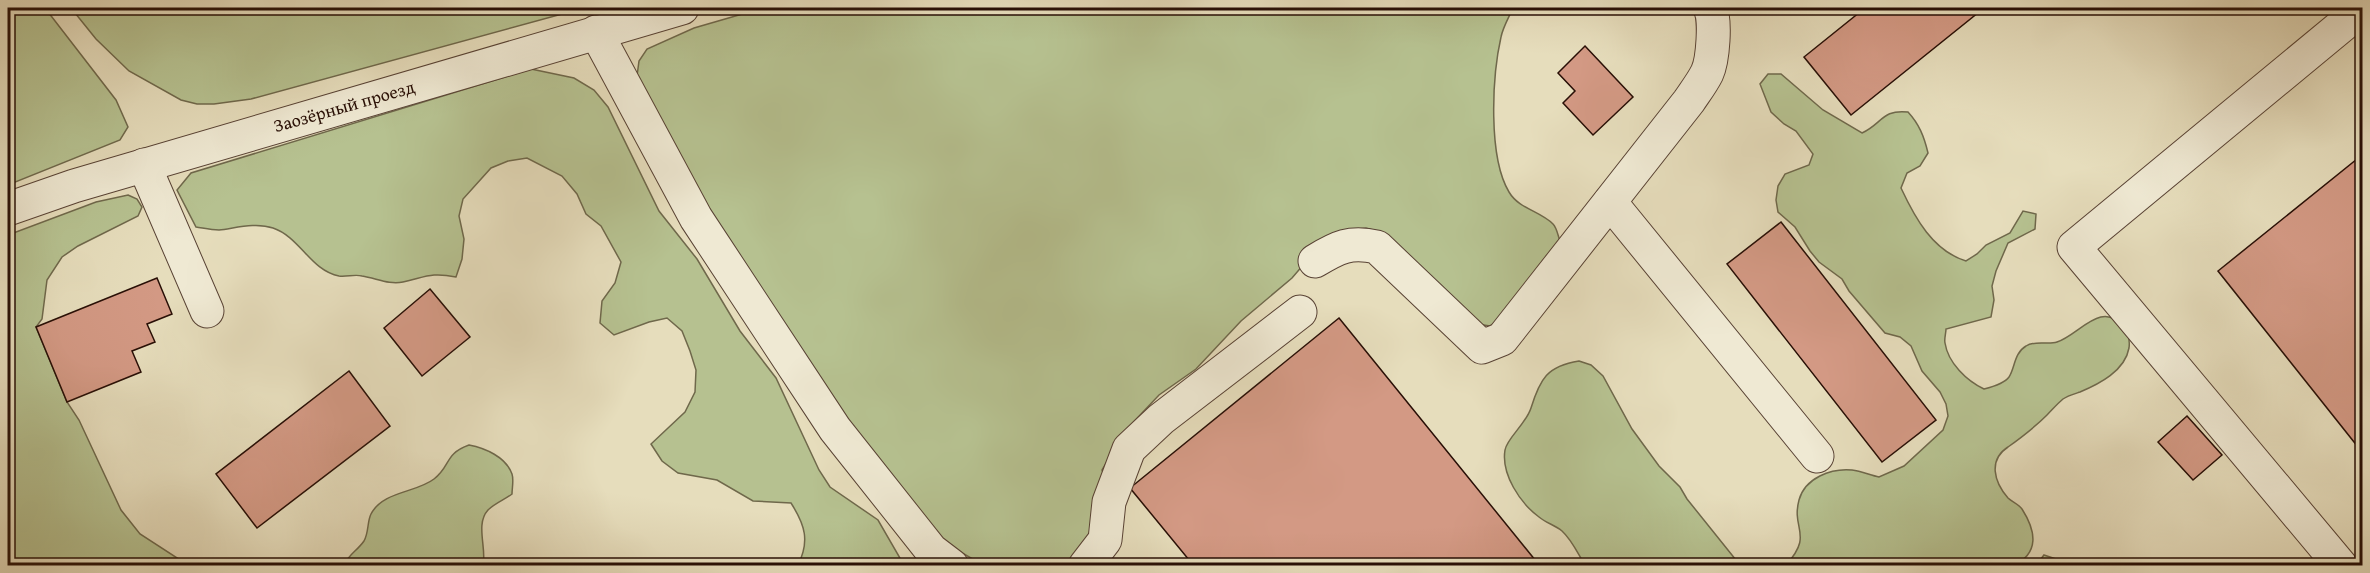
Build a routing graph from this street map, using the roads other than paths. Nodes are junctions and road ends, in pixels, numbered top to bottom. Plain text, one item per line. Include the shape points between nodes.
1 (682, 8) edge
2 (1710, 8) edge
3 (2362, 9) edge
4 (596, 32) junction
5 (144, 165) junction
6 (1610, 202) junction
7 (8, 209) edge
8 (1315, 261) dead end
9 (207, 311) dead end
10 (1300, 312) dead end
11 (1817, 456) dead end
12 (952, 566) edge
13 (1085, 566) edge
14 (2340, 566) edge

1 - 4 street, Заозёрный проезд
2 - 6 street via 1712,44 1708,71
3 - 14 street via 2074,247
4 - 5 street, Заозёрный проезд
4 - 12 street via 696,218 835,429 930,550
5 - 7 street, Заозёрный проезд
5 - 9 street
6 - 8 street via 1502,339 1482,348 1377,247 1358,243
6 - 11 street
10 - 13 street via 1161,419 1129,449 1109,502 1105,540

